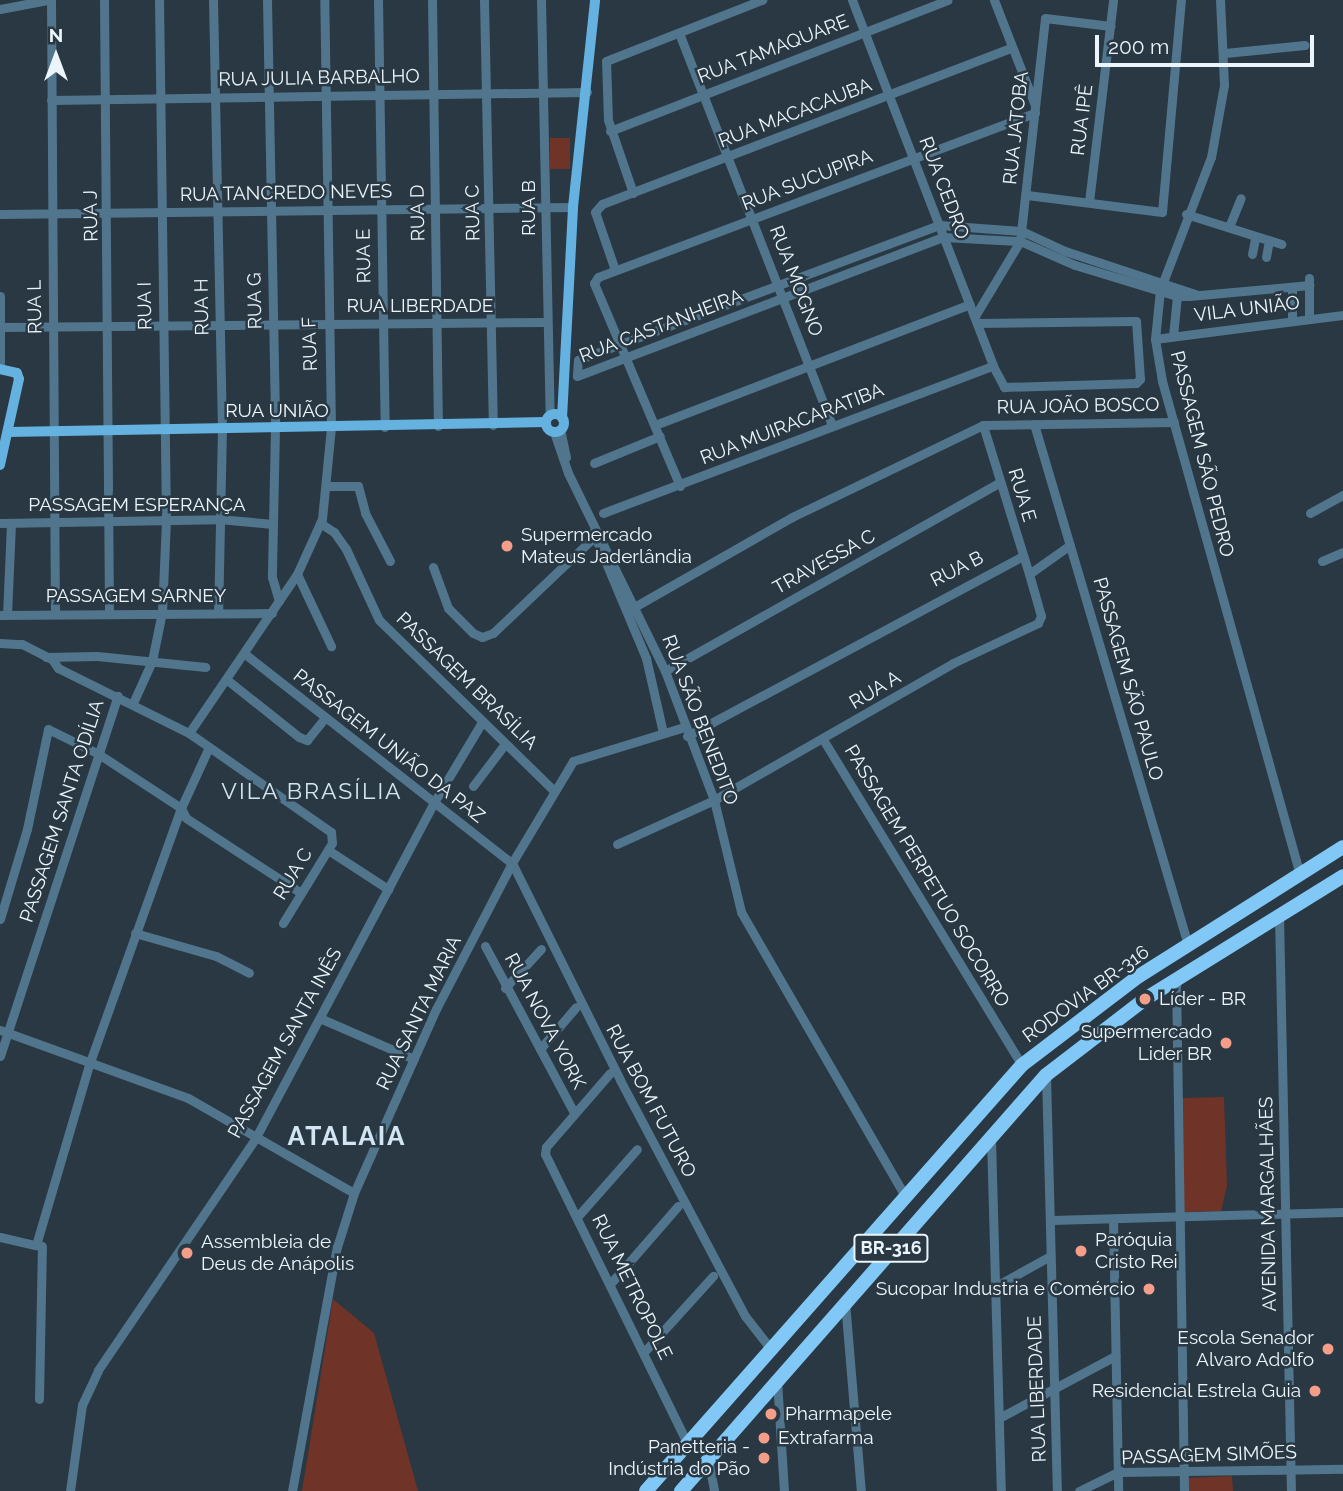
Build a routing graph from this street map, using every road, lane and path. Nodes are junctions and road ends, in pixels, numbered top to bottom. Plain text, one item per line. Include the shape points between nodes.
1 (49, 0) edge
2 (104, 0) edge
3 (159, 0) edge
4 (213, 0) edge
5 (267, 0) edge
6 (324, 0) edge
7 (378, 0) edge
8 (432, 0) edge
9 (484, 0) edge
10 (541, 0) edge
11 (595, 0) edge
12 (762, 0) edge
13 (852, 0) edge
14 (948, 0) edge
15 (994, 0) edge
16 (1113, 0) edge
17 (1181, 0) edge
18 (1222, 7) edge
19 (0, 9) edge
20 (1111, 26) junction
21 (679, 33) junction
22 (865, 33) junction
23 (1305, 45) dead end
24 (1012, 48) junction
25 (1224, 53) junction
26 (544, 92) junction
27 (587, 92) junction
28 (487, 93) junction
29 (433, 94) junction
30 (705, 94) junction
31 (325, 95) junction
32 (380, 95) junction
33 (271, 96) junction
34 (889, 96) junction
35 (215, 97) junction
36 (106, 98) junction
37 (161, 98) junction
38 (51, 100) junction
39 (1035, 110) junction
40 (610, 131) junction
41 (729, 157) junction
42 (914, 158) junction
43 (633, 192) junction
44 (1027, 195) junction
45 (1241, 198) dead end
46 (1089, 202) junction
47 (573, 207) junction
48 (380, 208) junction
49 (436, 208) junction
50 (547, 208) junction
51 (491, 209) junction
52 (271, 210) junction
53 (326, 210) junction
54 (218, 212) junction
55 (160, 213) junction
56 (0, 214) edge
57 (51, 214) junction
58 (109, 214) junction
59 (1186, 214) junction
60 (754, 219) junction
61 (939, 225) junction
62 (1229, 227) junction
63 (1022, 231) junction
64 (943, 237) junction
65 (1255, 238) junction
66 (1269, 240) junction
67 (1020, 241) junction
68 (1280, 244) dead end
69 (1252, 254) dead end
70 (1266, 257) dead end
71 (615, 270) junction
72 (1130, 274) junction
73 (779, 286) junction
74 (1161, 286) junction
75 (1292, 287) junction
76 (1198, 295) junction
77 (0, 296) edge
78 (1177, 296) junction
79 (784, 298) junction
80 (970, 304) junction
81 (1343, 315) edge
82 (1309, 319) junction
83 (976, 320) junction
84 (1292, 321) junction
85 (327, 323) junction
86 (382, 323) junction
87 (438, 323) junction
88 (492, 323) junction
89 (546, 323) junction
90 (219, 324) junction
91 (273, 324) junction
92 (163, 325) junction
93 (1, 327) edge
94 (52, 327) junction
95 (109, 327) junction
96 (1173, 335) junction
97 (1155, 339) junction
98 (621, 347) junction
99 (626, 360) junction
100 (0, 366) edge
101 (809, 366) junction
102 (993, 366) junction
103 (548, 419) junction
104 (1174, 422) junction
105 (1034, 424) junction
106 (493, 425) junction
107 (655, 425) junction
108 (983, 425) junction
109 (439, 426) junction
110 (559, 426) junction
111 (831, 426) junction
112 (385, 427) junction
113 (222, 428) junction
114 (275, 428) junction
115 (331, 428) junction
116 (165, 430) junction
117 (54, 431) junction
118 (109, 431) junction
119 (8, 432) junction
120 (660, 436) junction
121 (594, 463) dead end
122 (0, 465) edge
123 (1000, 482) junction
124 (326, 485) junction
125 (680, 486) junction
126 (1343, 495) edge
127 (603, 513) dead end
128 (1310, 513) dead end
129 (109, 519) junction
130 (166, 519) junction
131 (219, 519) junction
132 (591, 520) junction
133 (56, 521) junction
134 (0, 523) edge
135 (11, 523) junction
136 (320, 523) junction
137 (273, 524) junction
138 (593, 538) junction
139 (1070, 545) junction
140 (1343, 552) edge
141 (1023, 556) junction
142 (390, 561) dead end
143 (1322, 561) dead end
144 (433, 568) dead end
145 (297, 574) junction
146 (1029, 574) junction
147 (279, 601) junction
148 (1037, 604) joint
149 (636, 606) junction
150 (109, 611) junction
151 (163, 612) junction
152 (218, 613) junction
153 (272, 613) junction
154 (55, 614) junction
155 (3, 615) edge
156 (0, 643) edge
157 (331, 646) dead end
158 (245, 654) junction
159 (46, 657) junction
160 (152, 661) junction
161 (205, 667) dead end
162 (665, 671) junction
163 (226, 679) junction
164 (118, 696) junction
165 (133, 703) junction
166 (326, 718) junction
167 (482, 722) junction
168 (686, 731) junction
169 (190, 733) junction
170 (663, 733) junction
171 (824, 741) junction
172 (505, 744) junction
173 (209, 747) junction
174 (97, 753) junction
175 (472, 786) dead end
176 (554, 790) junction
177 (714, 800) junction
178 (433, 804) junction
179 (181, 808) junction
180 (617, 844) dead end
181 (330, 846) junction
182 (1343, 848) edge
183 (513, 863) junction
184 (1343, 866) edge
185 (1300, 875) junction
186 (1343, 876) edge
187 (388, 889) junction
188 (301, 892) junction
189 (1296, 905) junction
190 (1279, 915) junction
191 (0, 919) edge
192 (283, 923) dead end
193 (135, 933) junction
194 (1188, 945) junction
195 (485, 946) dead end
196 (541, 948) dead end
197 (249, 973) dead end
198 (1176, 979) junction
199 (505, 988) junction
200 (576, 1007) dead end
201 (322, 1019) junction
202 (4, 1031) edge
203 (540, 1049) junction
204 (0, 1056) edge
205 (414, 1059) junction
206 (90, 1062) junction
207 (1022, 1065) junction
208 (610, 1073) dead end
209 (1046, 1075) junction
210 (574, 1113) junction
211 (991, 1134) junction
212 (255, 1139) junction
213 (637, 1149) dead end
214 (354, 1193) junction
215 (904, 1194) junction
216 (678, 1206) dead end
217 (1343, 1212) edge
218 (1286, 1213) junction
219 (1180, 1215) junction
220 (578, 1216) junction
221 (1113, 1219) junction
222 (1052, 1220) junction
223 (0, 1237) edge
224 (39, 1246) junction
225 (1050, 1255) junction
226 (713, 1276) dead end
227 (611, 1283) junction
228 (998, 1286) junction
229 (845, 1300) junction
230 (771, 1348) junction
231 (644, 1352) junction
232 (1115, 1356) junction
233 (777, 1379) junction
234 (737, 1386) junction
235 (1055, 1389) junction
236 (39, 1399) dead end
237 (999, 1418) junction
238 (688, 1443) junction
239 (708, 1458) junction
240 (1290, 1469) junction
241 (1343, 1469) edge
242 (1184, 1470) junction
243 (1118, 1472) junction
244 (70, 1491) edge
245 (292, 1491) edge
246 (646, 1491) edge
247 (657, 1491) edge
248 (681, 1491) edge
249 (714, 1491) edge
250 (785, 1491) edge
251 (861, 1491) edge
252 (1001, 1491) edge
253 (1057, 1491) edge
254 (1079, 1491) edge
255 (1118, 1491) edge
256 (1184, 1491) edge
257 (1291, 1491) edge

1 - 19 street
1 - 38 street, RUA L
2 - 36 street, RUA J
3 - 37 street, RUA I
4 - 35 street, RUA H
5 - 33 street, RUA G
6 - 31 street, RUA F
7 - 32 street, RUA E
8 - 29 street, RUA D
9 - 28 street, RUA C
10 - 26 street, RUA B
11 - 27 main road
12 - 21 street
13 - 22 street, RUA CEDRO
14 - 22 street, RUA TAMAQUARE
15 - 24 street
16 - 20 street, RUA IPÊ
17 - 46 street via 1162,212
18 - 25 street, PASSAGEM SÃO PEDRO
20 - 39 street, RUA JATOBA via 1045,18
20 - 46 street, RUA IPÊ
21 - 30 street, RUA MOGNO
21 - 40 street via 606,61
22 - 30 street, RUA TAMAQUARE
22 - 34 street, RUA CEDRO
23 - 25 street
24 - 34 street, RUA MACACAUBA
24 - 39 street
25 - 59 street, PASSAGEM SÃO PEDRO via 1224,85 1211,158
26 - 27 street, RUA JULIA BARBALHO
26 - 28 street, RUA JULIA BARBALHO
26 - 50 street, RUA B
27 - 47 main road
28 - 29 street, RUA JULIA BARBALHO
28 - 51 street, RUA C
29 - 32 street, RUA JULIA BARBALHO
29 - 49 street, RUA D
30 - 40 street, RUA TAMAQUARE
30 - 41 street, RUA MOGNO
31 - 32 street, RUA JULIA BARBALHO
31 - 33 street, RUA JULIA BARBALHO
31 - 53 street, RUA F
32 - 48 street, RUA E
33 - 35 street, RUA JULIA BARBALHO
33 - 52 street, RUA G
34 - 41 street, RUA MACACAUBA
34 - 42 street, RUA CEDRO
35 - 37 street, RUA JULIA BARBALHO
35 - 54 street, RUA H
36 - 37 street, RUA JULIA BARBALHO
36 - 38 street, RUA JULIA BARBALHO
36 - 58 street, RUA J
37 - 55 street, RUA I
38 - 57 street, RUA L
39 - 42 street, RUA SUCUPIRA
39 - 44 street, RUA JATOBA
40 - 43 street
41 - 43 street, RUA MACACAUBA
41 - 60 street, RUA MOGNO
42 - 60 street, RUA SUCUPIRA
42 - 61 street, RUA CEDRO
43 - 71 street, RUA MACACAUBA via 602,204 595,212
44 - 46 street
44 - 63 street, RUA JATOBA
45 - 62 street
47 - 50 street, RUA TANCREDO NEVES
47 - 110 main road
48 - 49 street, RUA TANCREDO NEVES
48 - 53 street, RUA TANCREDO NEVES
48 - 86 street, RUA E
49 - 51 street, RUA TANCREDO NEVES
49 - 87 street, RUA D
50 - 51 street, RUA TANCREDO NEVES
50 - 89 street, RUA B
51 - 88 street, RUA C
52 - 53 street, RUA TANCREDO NEVES
52 - 54 street, RUA TANCREDO NEVES
52 - 91 street, RUA G
53 - 85 street, RUA F
54 - 55 street, RUA TANCREDO NEVES
54 - 90 street, RUA H
55 - 58 street, RUA TANCREDO NEVES
55 - 92 street, RUA I
56 - 57 street, RUA TANCREDO NEVES
57 - 58 street, RUA TANCREDO NEVES
57 - 94 street, RUA L
58 - 95 street, RUA J
59 - 62 street
59 - 74 street, PASSAGEM SÃO PEDRO
60 - 71 street, RUA SUCUPIRA
60 - 73 street, RUA MOGNO
61 - 63 street, RUA CASTANHEIRA
61 - 64 street, RUA CEDRO
61 - 73 street, RUA CASTANHEIRA
62 - 65 street
63 - 67 street, RUA JATOBA
63 - 72 street, RUA CASTANHEIRA
64 - 67 street, RUA CASTANHEIRA
64 - 79 street, RUA CASTANHEIRA
64 - 80 street, RUA CEDRO
65 - 66 street
65 - 69 street
66 - 68 street
66 - 70 street
67 - 72 street, RUA CASTANHEIRA via 1074,265
67 - 83 street, RUA JATOBA
71 - 98 street, RUA SUCUPIRA via 594,283
72 - 74 street, RUA CASTANHEIRA
73 - 79 street, RUA MOGNO
73 - 98 street, RUA CASTANHEIRA
74 - 76 street
74 - 78 street
74 - 97 street, PASSAGEM SÃO PEDRO
75 - 76 street
75 - 82 street via 1309,281
75 - 84 street
76 - 78 street
77 - 93 street
78 - 96 street
79 - 99 street, RUA CASTANHEIRA
79 - 101 street, RUA MOGNO
80 - 83 street, RUA CEDRO
80 - 101 street
81 - 82 street, VILA UNIÃO
82 - 84 street, VILA UNIÃO
83 - 102 street, RUA CEDRO
83 - 102 street, RUA CEDRO via 1139,323 1141,375 1136,383 1004,387
84 - 96 street, VILA UNIÃO
85 - 86 street, RUA LIBERDADE
85 - 91 street, RUA LIBERDADE
85 - 115 street, RUA F
86 - 87 street, RUA LIBERDADE
86 - 112 street, RUA E
87 - 88 street, RUA LIBERDADE
87 - 109 street, RUA D
88 - 89 street, RUA LIBERDADE
88 - 106 street, RUA C
89 - 103 street, RUA B
90 - 91 street, RUA LIBERDADE
90 - 92 street, RUA LIBERDADE
90 - 113 street, RUA H
91 - 114 street, RUA G
92 - 95 street, RUA LIBERDADE
92 - 116 street, RUA I
93 - 94 street, RUA LIBERDADE
93 - 100 street
94 - 95 street, RUA LIBERDADE
94 - 117 street, RUA L
95 - 118 street, RUA J
96 - 97 street, VILA UNIÃO
97 - 104 street, PASSAGEM SÃO PEDRO
98 - 99 street
98 - 99 street, RUA CASTANHEIRA via 578,360 577,376
99 - 107 street
100 - 119 main road via 18,374
101 - 107 street
101 - 111 street, RUA MOGNO
102 - 111 street, RUA MUIRACARATIBA
103 - 106 main road, RUA UNIÃO
103 - 110 main road
104 - 105 street, RUA JOÃO BOSCO
104 - 185 street, PASSAGEM SÃO PEDRO
105 - 108 street, RUA JOÃO BOSCO
105 - 139 street, PASSAGEM SÃO PAULO
106 - 109 main road, RUA UNIÃO
107 - 120 street
108 - 123 street, RUA E
108 - 149 street, RUA JOÃO BOSCO via 792,517
109 - 112 main road, RUA UNIÃO
110 - 132 street, RUA SÃO BENEDITO via 568,472
111 - 125 street, RUA MUIRACARATIBA
112 - 115 main road, RUA UNIÃO
113 - 114 main road, RUA UNIÃO
113 - 116 main road, RUA UNIÃO
113 - 131 street, RUA H
114 - 115 main road, RUA UNIÃO
114 - 137 street, RUA G
115 - 124 street, RUA F
116 - 118 main road, RUA UNIÃO
116 - 130 street, RUA I
117 - 118 main road, RUA UNIÃO
117 - 119 main road, RUA UNIÃO
117 - 133 street, RUA L
118 - 129 street
119 - 122 main road
120 - 121 street
120 - 125 street
123 - 141 street, RUA E
123 - 162 street, TRAVESSA C
124 - 136 street, RUA F
124 - 142 street via 358,486 365,513
125 - 127 street, RUA MUIRACARATIBA
126 - 128 street
129 - 130 street, PASSAGEM ESPERANÇA
129 - 133 street, PASSAGEM ESPERANÇA
129 - 150 street
130 - 131 street, PASSAGEM ESPERANÇA
130 - 151 street, RUA I
131 - 137 street, PASSAGEM ESPERANÇA
131 - 152 street, RUA H
132 - 138 street, RUA SÃO BENEDITO
132 - 149 street, RUA SÃO BENEDITO
133 - 135 street, PASSAGEM ESPERANÇA
133 - 154 street, RUA L
134 - 135 street, PASSAGEM ESPERANÇA
135 - 155 street
136 - 145 street, RUA F
136 - 167 street, PASSAGEM BRASÍLIA via 334,532 346,550 379,620
137 - 147 street, RUA G via 272,577
138 - 144 street via 493,633 482,637 449,608
138 - 170 street, RUA SÃO BENEDITO via 646,658
139 - 146 street
139 - 194 street, PASSAGEM SÃO PAULO
140 - 143 street
141 - 146 street, RUA E
141 - 168 street, RUA B
145 - 147 street, RUA F
145 - 157 street
146 - 148 street, RUA E
147 - 153 street, RUA F
148 - 171 street, RUA A via 1038,623 953,663
149 - 162 street, RUA SÃO BENEDITO
150 - 151 street, PASSAGEM SARNEY
150 - 154 street, PASSAGEM SARNEY
151 - 152 street, PASSAGEM SARNEY
151 - 160 street, RUA I
152 - 153 street, PASSAGEM SARNEY
153 - 158 street, RUA F
154 - 155 street, PASSAGEM SARNEY
156 - 159 street via 22,644
158 - 163 street, RUA F
158 - 166 street, PASSAGEM UNIÃO DA PAZ
159 - 160 street
159 - 164 street via 58,668
160 - 161 street
160 - 165 street, RUA I
162 - 168 street, RUA SÃO BENEDITO
163 - 166 street via 299,737 307,740
163 - 169 street, RUA F
164 - 165 street
164 - 174 street, PASSAGEM SANTA ODÍLIA
165 - 169 street
166 - 178 street, PASSAGEM UNIÃO DA PAZ
167 - 172 street, PASSAGEM BRASÍLIA
167 - 178 street, PASSAGEM SANTA INÊS
168 - 170 street, RUA SANTA MARIA
168 - 177 street, RUA SÃO BENEDITO
169 - 173 street
170 - 176 street, RUA SANTA MARIA via 580,756
171 - 177 street, RUA A
171 - 207 street, PASSAGEM PERPETUO SOCORRO
172 - 175 street
172 - 176 street, PASSAGEM BRASÍLIA
173 - 179 street
173 - 181 street via 331,832
174 - 179 street
174 - 191 street via 48,729 27,829
174 - 202 street, PASSAGEM SANTA ODÍLIA
176 - 183 street, RUA SANTA MARIA
177 - 180 street, RUA A
177 - 215 street, RUA SÃO BENEDITO via 746,921
178 - 183 street, PASSAGEM UNIÃO DA PAZ
178 - 187 street, PASSAGEM SANTA INÊS
179 - 188 street via 186,818
179 - 193 street
181 - 187 street
181 - 188 street, RUA C
182 - 185 highway, RODOVIA BR-316 / BR-316
183 - 205 street, RUA SANTA MARIA
183 - 230 street, RUA BOM FUTURO via 553,951 733,1293
184 - 189 highway via 1311,886
185 - 194 highway, RODOVIA BR-316 / BR-316
186 - 189 highway, RODOVIA BR-316 / BR-316
187 - 201 street, PASSAGEM SANTA INÊS
188 - 192 street, RUA C
189 - 190 highway, RODOVIA BR-316 / BR-316
190 - 198 highway, RODOVIA BR-316 / BR-316
190 - 218 street, AVENIDA MARGALHÃES
193 - 197 street via 216,956
193 - 206 street
194 - 207 highway, RODOVIA BR-316 / BR-316 via 1086,1013
195 - 199 street, RUA NOVA YORK
196 - 199 street
198 - 209 highway, RODOVIA BR-316 / BR-316
198 - 219 street
199 - 203 street, RUA NOVA YORK
200 - 203 street
201 - 205 street
201 - 212 street, PASSAGEM SANTA INÊS
202 - 204 street, PASSAGEM SANTA ODÍLIA
202 - 206 street
203 - 210 street, RUA NOVA YORK
205 - 214 street, RUA SANTA MARIA
206 - 212 street via 188,1098
206 - 224 street
207 - 215 highway, RODOVIA BR-316 / BR-316
208 - 210 street
209 - 211 highway, BR-316
209 - 222 street, RUA LIBERDADE
210 - 220 street, RUA METROPOLE via 545,1147
211 - 228 street
211 - 229 highway, BR-316
212 - 214 street
212 - 244 street, PASSAGEM SANTA INÊS via 98,1370 82,1405
213 - 220 street
214 - 245 street, RUA SANTA MARIA via 337,1247
215 - 230 highway, RODOVIA BR-316 / BR-316
216 - 227 street
217 - 218 street
218 - 219 street
218 - 240 street, AVENIDA MARGALHÃES
219 - 221 street
219 - 242 street
220 - 227 street, RUA METROPOLE
221 - 222 street
221 - 232 street
222 - 225 street, RUA LIBERDADE
223 - 224 street
224 - 236 street
225 - 228 street
225 - 235 street, RUA LIBERDADE
226 - 231 street
227 - 231 street, RUA METROPOLE
228 - 237 street
229 - 233 highway, BR-316
229 - 251 street
230 - 234 highway, BR-316
231 - 238 street, RUA METROPOLE
232 - 235 street
232 - 243 street
233 - 239 highway, BR-316
233 - 250 street
234 - 238 highway, BR-316
234 - 247 highway via 723,1414
235 - 237 street
235 - 253 street, RUA LIBERDADE
237 - 252 street
238 - 246 highway, BR-316
239 - 248 highway, BR-316
239 - 249 street
240 - 241 street, PASSAGEM SIMÕES
240 - 242 street, PASSAGEM SIMÕES
240 - 257 street, AVENIDA MARGALHÃES
242 - 243 street, PASSAGEM SIMÕES
242 - 256 street
243 - 254 street, PASSAGEM SIMÕES
243 - 255 street

